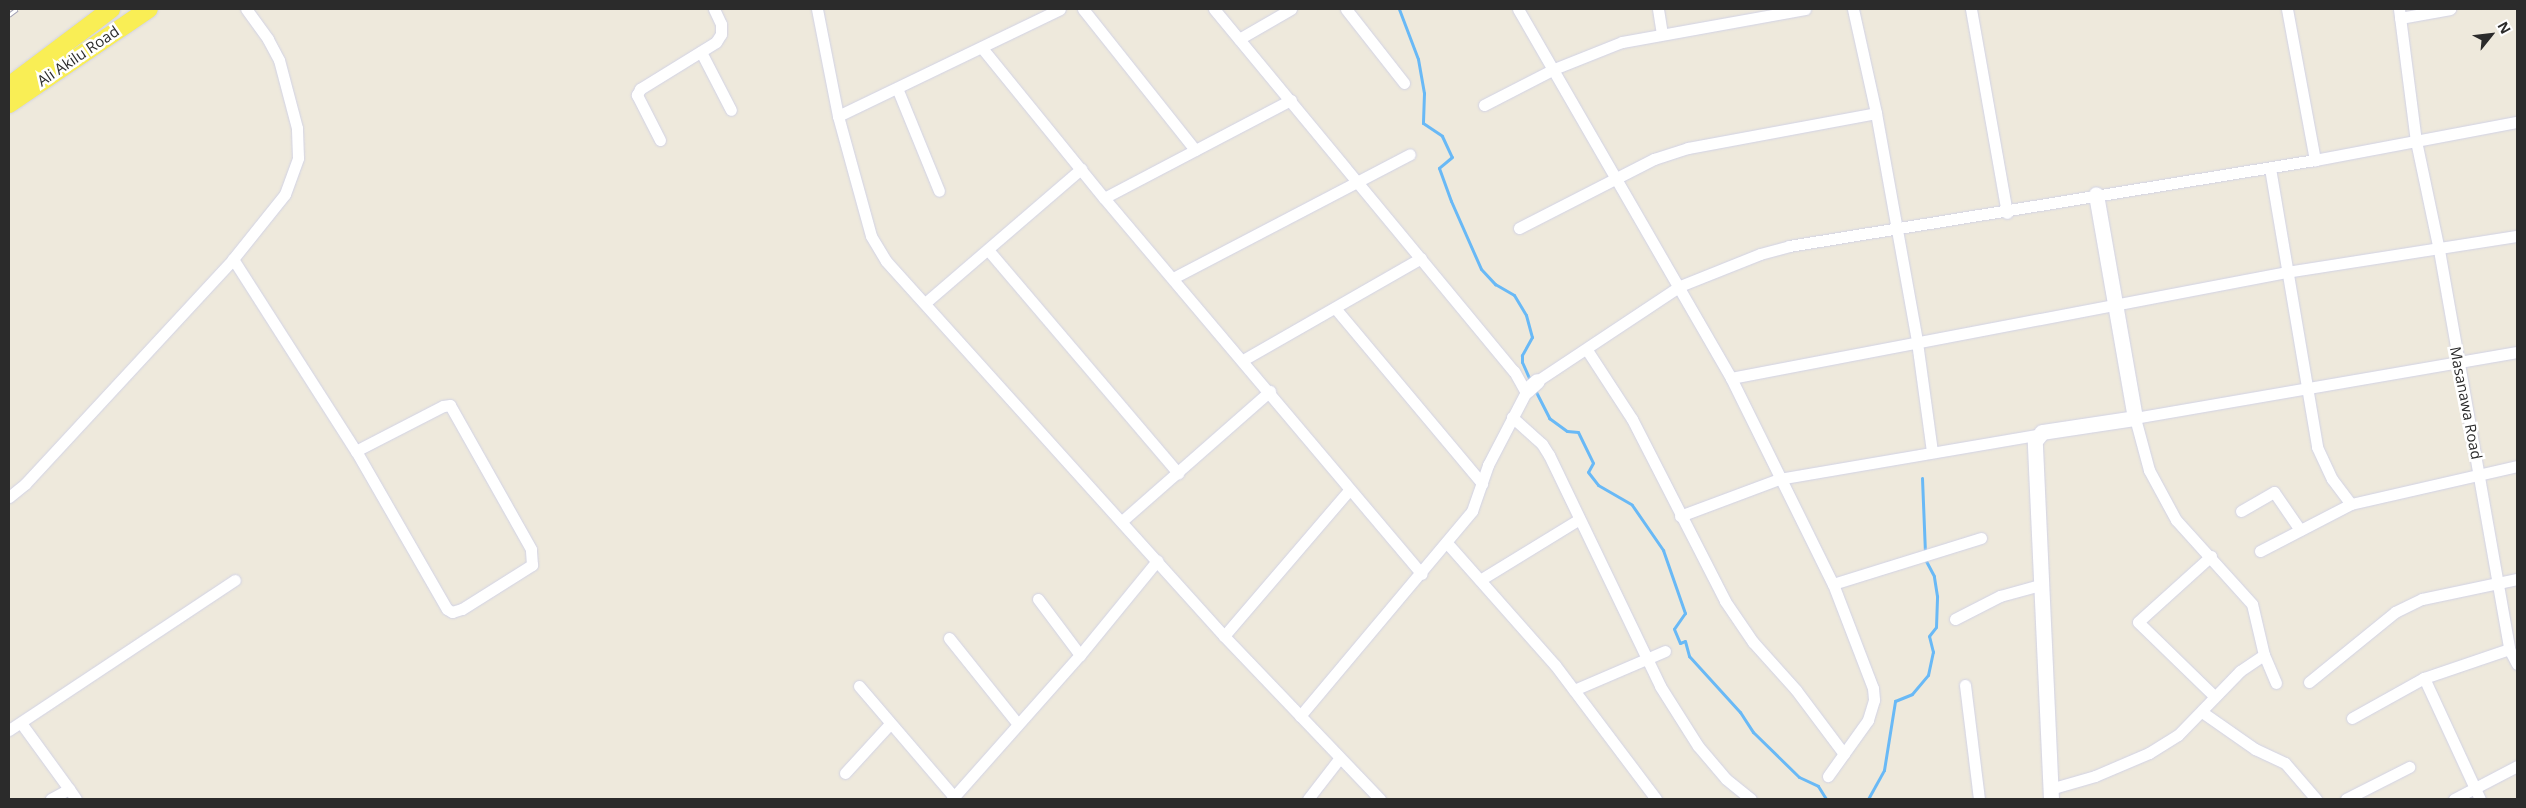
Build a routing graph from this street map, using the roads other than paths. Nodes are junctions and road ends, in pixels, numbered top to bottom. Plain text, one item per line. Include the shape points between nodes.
1 (111, 9) edge
2 (149, 9) edge
3 (246, 9) edge
4 (714, 9) edge
5 (817, 9) edge
6 (1060, 9) edge
7 (1083, 9) edge
8 (1214, 9) edge
9 (1291, 9) edge
10 (1346, 9) edge
11 (1518, 9) edge
12 (1658, 9) edge
13 (1806, 9) edge
14 (1853, 9) edge
15 (1971, 9) edge
16 (2287, 9) edge
17 (2450, 9) edge
18 (2400, 13) edge
19 (1662, 34) junction
20 (1239, 39) junction
21 (982, 48) junction
22 (701, 52) junction
23 (1554, 69) junction
24 (1404, 83) dead end
25 (9, 86) edge
26 (898, 88) junction
27 (1291, 100) junction
28 (9, 104) edge
29 (1484, 105) dead end
30 (731, 110) dead end
31 (1876, 113) junction
32 (838, 116) junction
33 (2517, 122) edge
34 (660, 140) dead end
35 (2416, 141) junction
36 (1195, 150) junction
37 (1410, 154) dead end
38 (2315, 160) junction
39 (2270, 168) junction
40 (1081, 169) junction
41 (1615, 180) junction
42 (1358, 182) junction
43 (939, 190) dead end
44 (2096, 194) junction
45 (1104, 198) junction
46 (2006, 212) junction
47 (1519, 228) dead end
48 (1896, 228) junction
49 (2517, 236) edge
50 (2439, 250) junction
51 (988, 251) junction
52 (233, 258) junction
53 (1421, 258) junction
54 (2286, 272) junction
55 (1173, 278) junction
56 (1680, 286) junction
57 (925, 303) junction
58 (2115, 307) junction
59 (1335, 308) junction
60 (1917, 342) junction
61 (1587, 350) junction
62 (2517, 352) edge
63 (1243, 360) junction
64 (2458, 363) junction
65 (1731, 378) junction
66 (1530, 388) junction
67 (2308, 388) junction
68 (1270, 390) junction
69 (1512, 417) junction
70 (2135, 418) junction
71 (2037, 435) junction
72 (356, 451) junction
73 (1932, 451) junction
74 (2517, 466) edge
75 (1178, 472) junction
76 (2479, 473) junction
77 (1779, 479) junction
78 (1482, 483) junction
79 (1349, 490) junction
80 (9, 497) edge
81 (2351, 504) junction
82 (2241, 511) dead end
83 (1680, 516) junction
84 (1122, 520) junction
85 (1578, 520) junction
86 (2300, 530) junction
87 (1981, 538) dead end
88 (1447, 543) junction
89 (2260, 551) dead end
90 (2211, 556) junction
91 (1157, 560) junction
92 (1422, 574) junction
93 (2517, 579) edge
94 (235, 580) dead end
95 (1480, 580) junction
96 (2497, 582) junction
97 (1833, 584) junction
98 (2040, 585) junction
99 (1038, 600) dead end
100 (1955, 618) dead end
101 (1224, 636) junction
102 (949, 638) dead end
103 (2509, 649) junction
104 (1665, 651) dead end
105 (1080, 655) junction
106 (2264, 655) junction
107 (1645, 658) junction
108 (2517, 664) edge
109 (2424, 678) junction
110 (2309, 682) dead end
111 (2276, 683) dead end
112 (1964, 685) dead end
113 (859, 686) dead end
114 (1574, 690) junction
115 (2214, 696) junction
116 (2202, 712) junction
117 (1300, 716) junction
118 (2352, 718) dead end
119 (22, 723) junction
120 (1018, 724) junction
121 (889, 725) junction
122 (9, 730) edge
123 (1844, 754) junction
124 (1339, 759) junction
125 (2517, 766) edge
126 (2409, 767) dead end
127 (845, 773) dead end
128 (1828, 776) dead end
129 (69, 789) junction
130 (2051, 794) edge
131 (2477, 794) edge
132 (953, 798) edge
133 (51, 799) edge
134 (76, 799) edge
135 (1308, 799) edge
136 (1380, 799) edge
137 (1656, 799) edge
138 (1751, 799) edge
139 (1979, 799) edge
140 (2316, 799) edge
141 (2346, 799) edge
142 (2454, 799) edge

1 - 25 main road, Ali Akilu Road
2 - 28 main road, Ali Akilu Road
3 - 52 street via 268,39 287,82 297,128 298,158 285,194
4 - 22 street via 721,34
5 - 32 street
6 - 21 street
7 - 36 street
8 - 20 street
9 - 20 street
10 - 24 street
11 - 23 street
12 - 19 street
13 - 19 street
14 - 31 street
15 - 46 street
16 - 38 street
17 - 18 street
18 - 35 street, Masanawa Road
19 - 23 street via 1593,52
20 - 27 street
21 - 26 street
21 - 40 street
22 - 30 street
22 - 34 street via 640,89 639,104
23 - 29 street
23 - 41 street
26 - 32 street
26 - 43 street
27 - 36 street
27 - 42 street
31 - 41 street via 1688,148 1654,160
31 - 48 street
32 - 57 street via 870,236 886,261
33 - 35 street
35 - 38 street
35 - 50 street, Masanawa Road
36 - 45 street
37 - 42 street
38 - 39 street
39 - 44 street
39 - 54 street
40 - 45 street
40 - 51 street
41 - 47 street
41 - 56 street
42 - 53 street
42 - 55 street
44 - 46 street
44 - 58 street
45 - 55 street
46 - 48 street
48 - 56 street via 1760,254
48 - 60 street
49 - 50 street
50 - 54 street
50 - 64 street, Masanawa Road
51 - 57 street
51 - 75 street
52 - 72 street
52 - 80 street via 25,484
53 - 59 street
53 - 66 street
54 - 58 street
54 - 67 street
55 - 63 street
56 - 61 street
56 - 65 street
57 - 84 street via 1007,399
58 - 60 street
58 - 70 street
59 - 63 street
59 - 78 street
60 - 65 street
60 - 73 street
61 - 66 street
61 - 83 street via 1632,419
62 - 64 street
63 - 68 street
64 - 67 street
64 - 76 street, Masanawa Road
65 - 77 street
66 - 69 street
67 - 70 street
67 - 81 street via 2317,447 2332,479
68 - 75 street
68 - 79 street
69 - 78 street
69 - 85 street via 1542,444
70 - 71 street
70 - 90 street via 2149,470 2162,496 2187,534
71 - 73 street
71 - 98 street
72 - 72 street via 447,609 452,612 462,609 532,565 531,549 450,405 442,406
73 - 77 street
74 - 76 street
75 - 84 street
76 - 81 street
76 - 96 street, Masanawa Road
77 - 83 street
77 - 97 street
78 - 88 street via 1472,511
79 - 92 street
79 - 101 street
81 - 86 street
82 - 86 street via 2274,492
83 - 123 street via 1725,601 1753,642 1796,690
84 - 91 street
85 - 95 street
85 - 107 street
86 - 89 street
87 - 97 street
88 - 92 street
88 - 95 street
90 - 106 street via 2252,604
90 - 115 street via 2138,622
91 - 101 street
91 - 105 street
92 - 117 street
93 - 96 street
94 - 119 street
95 - 114 street
96 - 103 street, Masanawa Road
96 - 110 street via 2422,599 2395,612
97 - 123 street via 1873,688 1874,700 1868,720
98 - 100 street via 2000,596
98 - 130 street
99 - 105 street
101 - 117 street
102 - 120 street
103 - 108 street, Masanawa Road
103 - 109 street
104 - 107 street
105 - 120 street
106 - 111 street
106 - 115 street via 2240,671
107 - 114 street
107 - 138 street via 1698,746 1726,779
109 - 118 street
109 - 131 street
112 - 139 street
113 - 121 street
114 - 137 street
115 - 116 street
116 - 130 street via 2178,735 2149,753
116 - 140 street via 2255,749 2285,763
117 - 124 street
119 - 122 street
119 - 129 street
120 - 132 street
121 - 127 street
121 - 132 street
123 - 128 street
124 - 135 street
124 - 136 street
125 - 131 street
126 - 141 street
129 - 133 street
129 - 134 street
131 - 142 street

